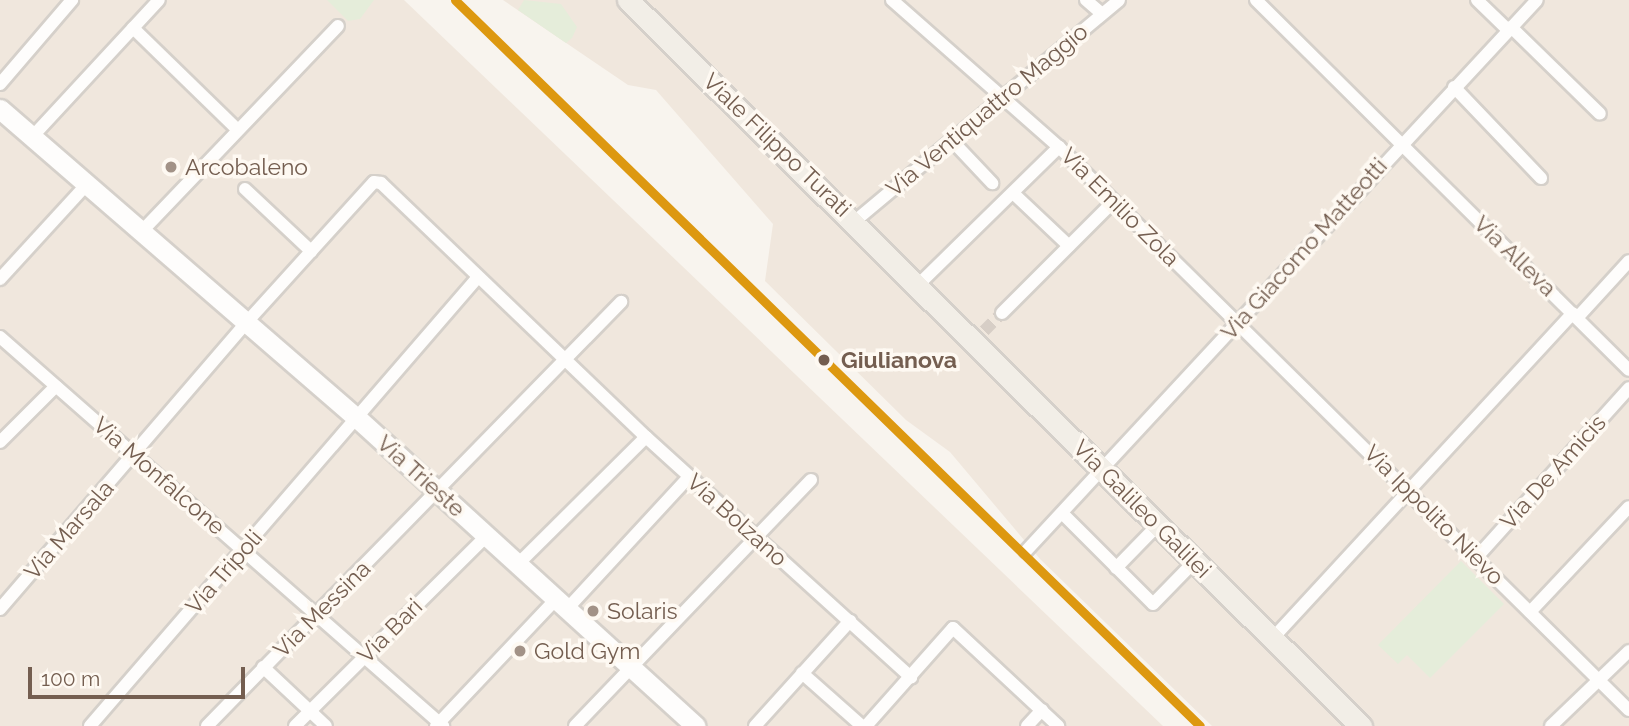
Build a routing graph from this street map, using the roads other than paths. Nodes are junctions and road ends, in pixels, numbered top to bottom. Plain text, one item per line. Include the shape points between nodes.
1 (72, 0) edge
2 (159, 0) edge
3 (628, 0) edge
4 (892, 0) edge
5 (1086, 0) edge
6 (1119, 0) edge
7 (1257, 0) edge
8 (1478, 0) edge
9 (1537, 0) edge
10 (1102, 14) junction
11 (338, 26) dead end
12 (133, 28) junction
13 (1509, 28) junction
14 (0, 84) edge
15 (1454, 87) junction
16 (1003, 94) junction
17 (0, 109) edge
18 (1601, 114) dead end
19 (238, 130) junction
20 (33, 136) junction
21 (1400, 143) junction
22 (1059, 147) junction
23 (956, 150) dead end
24 (1541, 178) dead end
25 (88, 183) junction
26 (374, 183) joint
27 (992, 183) dead end
28 (245, 189) dead end
29 (1013, 193) junction
30 (1114, 202) junction
31 (855, 221) junction
32 (143, 230) junction
33 (1069, 246) junction
34 (311, 251) junction
35 (1629, 261) edge
36 (478, 277) junction
37 (0, 279) edge
38 (920, 289) junction
39 (621, 302) dead end
40 (1002, 313) tunnel mouth
41 (1575, 315) junction
42 (1237, 322) junction
43 (246, 323) junction
44 (0, 337) edge
45 (566, 360) junction
46 (1629, 370) edge
47 (56, 386) junction
48 (1629, 388) edge
49 (356, 417) junction
50 (646, 437) junction
51 (0, 442) edge
52 (133, 455) junction
53 (1102, 469) junction
54 (689, 477) junction
55 (811, 480) dead end
56 (1409, 490) junction
57 (437, 492) junction
58 (1629, 507) edge
59 (1063, 514) junction
60 (1158, 525) junction
61 (486, 536) junction
62 (756, 537) junction
63 (244, 549) junction
64 (1026, 551) dead end
65 (1477, 557) junction
66 (1195, 561) junction
67 (518, 564) junction
68 (1116, 568) junction
69 (561, 604) junction
70 (0, 609) edge
71 (1530, 612) junction
72 (317, 614) junction
73 (850, 621) junction
74 (1273, 638) junction
75 (1629, 651) edge
76 (364, 657) junction
77 (631, 666) junction
78 (264, 667) junction
79 (803, 673) junction
80 (911, 677) junction
81 (1598, 680) junction
82 (310, 710) junction
83 (1042, 710) junction
84 (1629, 710) edge
85 (440, 725) edge
86 (90, 726) edge
87 (207, 726) edge
88 (295, 726) edge
89 (326, 726) edge
90 (575, 726) edge
91 (695, 726) edge
92 (755, 726) edge
93 (864, 726) edge
94 (1027, 726) edge
95 (1058, 726) edge
96 (1361, 726) edge
97 (1551, 726) edge

1 - 14 street
2 - 12 street
3 - 31 main road, Viale Filippo Turati
4 - 16 street, Via Emilio Zola
5 - 10 street
6 - 10 street, Via Ventiquattro Maggio
7 - 21 street, Via Alleva
8 - 13 street
9 - 13 street, Via Giacomo Matteotti
10 - 16 street, Via Ventiquattro Maggio
11 - 19 street
12 - 19 street
12 - 20 street
13 - 15 street, Via Giacomo Matteotti
13 - 18 street
15 - 21 street, Via Giacomo Matteotti
15 - 24 street
16 - 22 street, Via Emilio Zola
16 - 31 street, Via Ventiquattro Maggio
17 - 20 street, Via Trieste
19 - 32 street
20 - 25 street, Via Trieste
21 - 41 street, Via Alleva
21 - 42 street, Via Giacomo Matteotti
22 - 29 street
22 - 30 street, Via Emilio Zola
23 - 27 street
25 - 32 street, Via Trieste
25 - 37 street
26 - 34 street, Via Marsala
26 - 36 street, Via Bolzano via 408,209
28 - 34 street
29 - 33 street
29 - 38 street
30 - 33 street
30 - 42 street, Via Emilio Zola
31 - 38 main road, Viale Filippo Turati
32 - 43 street, Via Trieste
33 - 40 street
34 - 43 street, Via Marsala
35 - 41 street
36 - 45 street, Via Bolzano
36 - 49 street, Via Tripoli
38 - 53 main road, Via Galileo Galilei via 978,337
39 - 45 street
41 - 46 street, Via Alleva
41 - 56 street
42 - 53 street, Via Giacomo Matteotti
42 - 56 street, Via Ippolito Nievo
43 - 49 street, Via Trieste
43 - 52 street, Via Marsala
44 - 47 street, Via Monfalcone
45 - 50 street, Via Bolzano
45 - 57 street
47 - 51 street
47 - 52 street, Via Monfalcone
48 - 65 street, Via De Amicis
49 - 57 street, Via Trieste
49 - 63 street, Via Tripoli
50 - 54 street, Via Bolzano
50 - 67 street
52 - 63 street, Via Monfalcone
52 - 70 street, Via Marsala
53 - 59 street, Via Giacomo Matteotti
53 - 60 main road, Via Galileo Galilei
54 - 62 street, Via Bolzano
54 - 69 street
55 - 62 street
56 - 65 street, Via Ippolito Nievo
56 - 74 street
57 - 61 street, Via Trieste
57 - 72 street, Via Messina
58 - 71 street
59 - 64 street, Via Giacomo Matteotti
59 - 68 street
60 - 66 main road, Via Galileo Galilei
60 - 68 street
61 - 67 street, Via Trieste
61 - 76 street, Via Bari
62 - 73 street, Via Bolzano
62 - 77 street
63 - 72 street, Via Monfalcone
63 - 86 street, Via Tripoli
65 - 71 street, Via Ippolito Nievo
66 - 68 street via 1153,604
66 - 74 main road, Via Galileo Galilei
67 - 69 street, Via Trieste
69 - 77 street, Via Trieste
69 - 85 street
71 - 81 street, Via Ippolito Nievo
72 - 76 street, Via Monfalcone
72 - 78 street, Via Messina
73 - 79 street
73 - 80 street, Via Bolzano
74 - 96 main road, Via Galileo Galilei
75 - 81 street
76 - 82 street, Via Bari
76 - 85 street, Via Monfalcone
77 - 90 street
77 - 91 street, Via Trieste
78 - 82 street
78 - 87 street, Via Messina
79 - 92 street
79 - 93 street
80 - 83 street via 953,628
80 - 93 street
81 - 84 street, Via Ippolito Nievo
81 - 97 street
82 - 88 street, Via Bari
82 - 89 street
83 - 94 street
83 - 95 street

